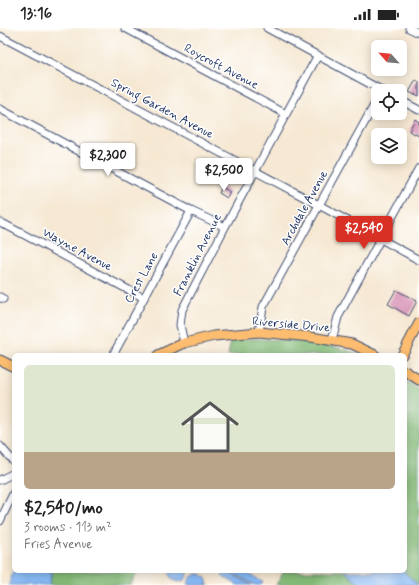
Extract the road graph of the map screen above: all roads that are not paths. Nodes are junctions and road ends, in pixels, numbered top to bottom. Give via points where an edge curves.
1 (125, 28) edge
2 (267, 28) edge
3 (409, 28) edge
4 (419, 33) edge
5 (0, 36) edge
6 (318, 55) junction
7 (371, 85) edge
8 (407, 104) edge
9 (0, 109) edge
10 (419, 110) edge
11 (371, 111) edge
12 (286, 114) junction
13 (419, 168) edge
14 (255, 171) junction
15 (319, 205) junction
16 (191, 211) junction
17 (0, 222) edge
18 (225, 227) junction
19 (381, 239) junction
20 (419, 260) edge
21 (144, 298) junction
22 (419, 323) edge
23 (259, 332) junction
24 (332, 340) junction
25 (184, 343) junction
26 (114, 353) edge
27 (162, 353) edge
28 (371, 353) edge
29 (403, 353) edge
30 (0, 360) edge
31 (12, 366) edge
32 (407, 372) edge
33 (419, 380) edge
34 (0, 446) edge
35 (12, 460) edge
36 (12, 476) edge
37 (0, 480) edge
38 (12, 496) edge
39 (0, 521) edge

1 - 12 street, Roycroft Avenue
2 - 6 street
3 - 4 street
5 - 14 street, Spring Garden Avenue
6 - 7 street
6 - 12 street, Franklin Avenue
8 - 10 street
9 - 16 street
11 - 15 street, Archdale Avenue
12 - 14 street, Franklin Avenue
13 - 19 street
14 - 15 street, Spring Garden Avenue
14 - 18 street, Franklin Avenue
15 - 19 street, Spring Garden Avenue
15 - 23 street, Archdale Avenue via 263,307
16 - 18 street
16 - 21 street, Crest Lane
17 - 21 street, Wayne Avenue
18 - 25 street, Franklin Avenue via 182,310 180,325
19 - 20 street, Spring Garden Avenue
19 - 24 street via 338,317
21 - 26 street, Crest Lane
22 - 29 main road
23 - 24 main road, Riverside Drive
23 - 25 main road, Riverside Drive via 214,336
24 - 28 main road, Riverside Drive via 352,344
25 - 27 main road, Riverside Drive
30 - 31 main road
32 - 33 main road
34 - 35 street
36 - 37 street
38 - 39 street

